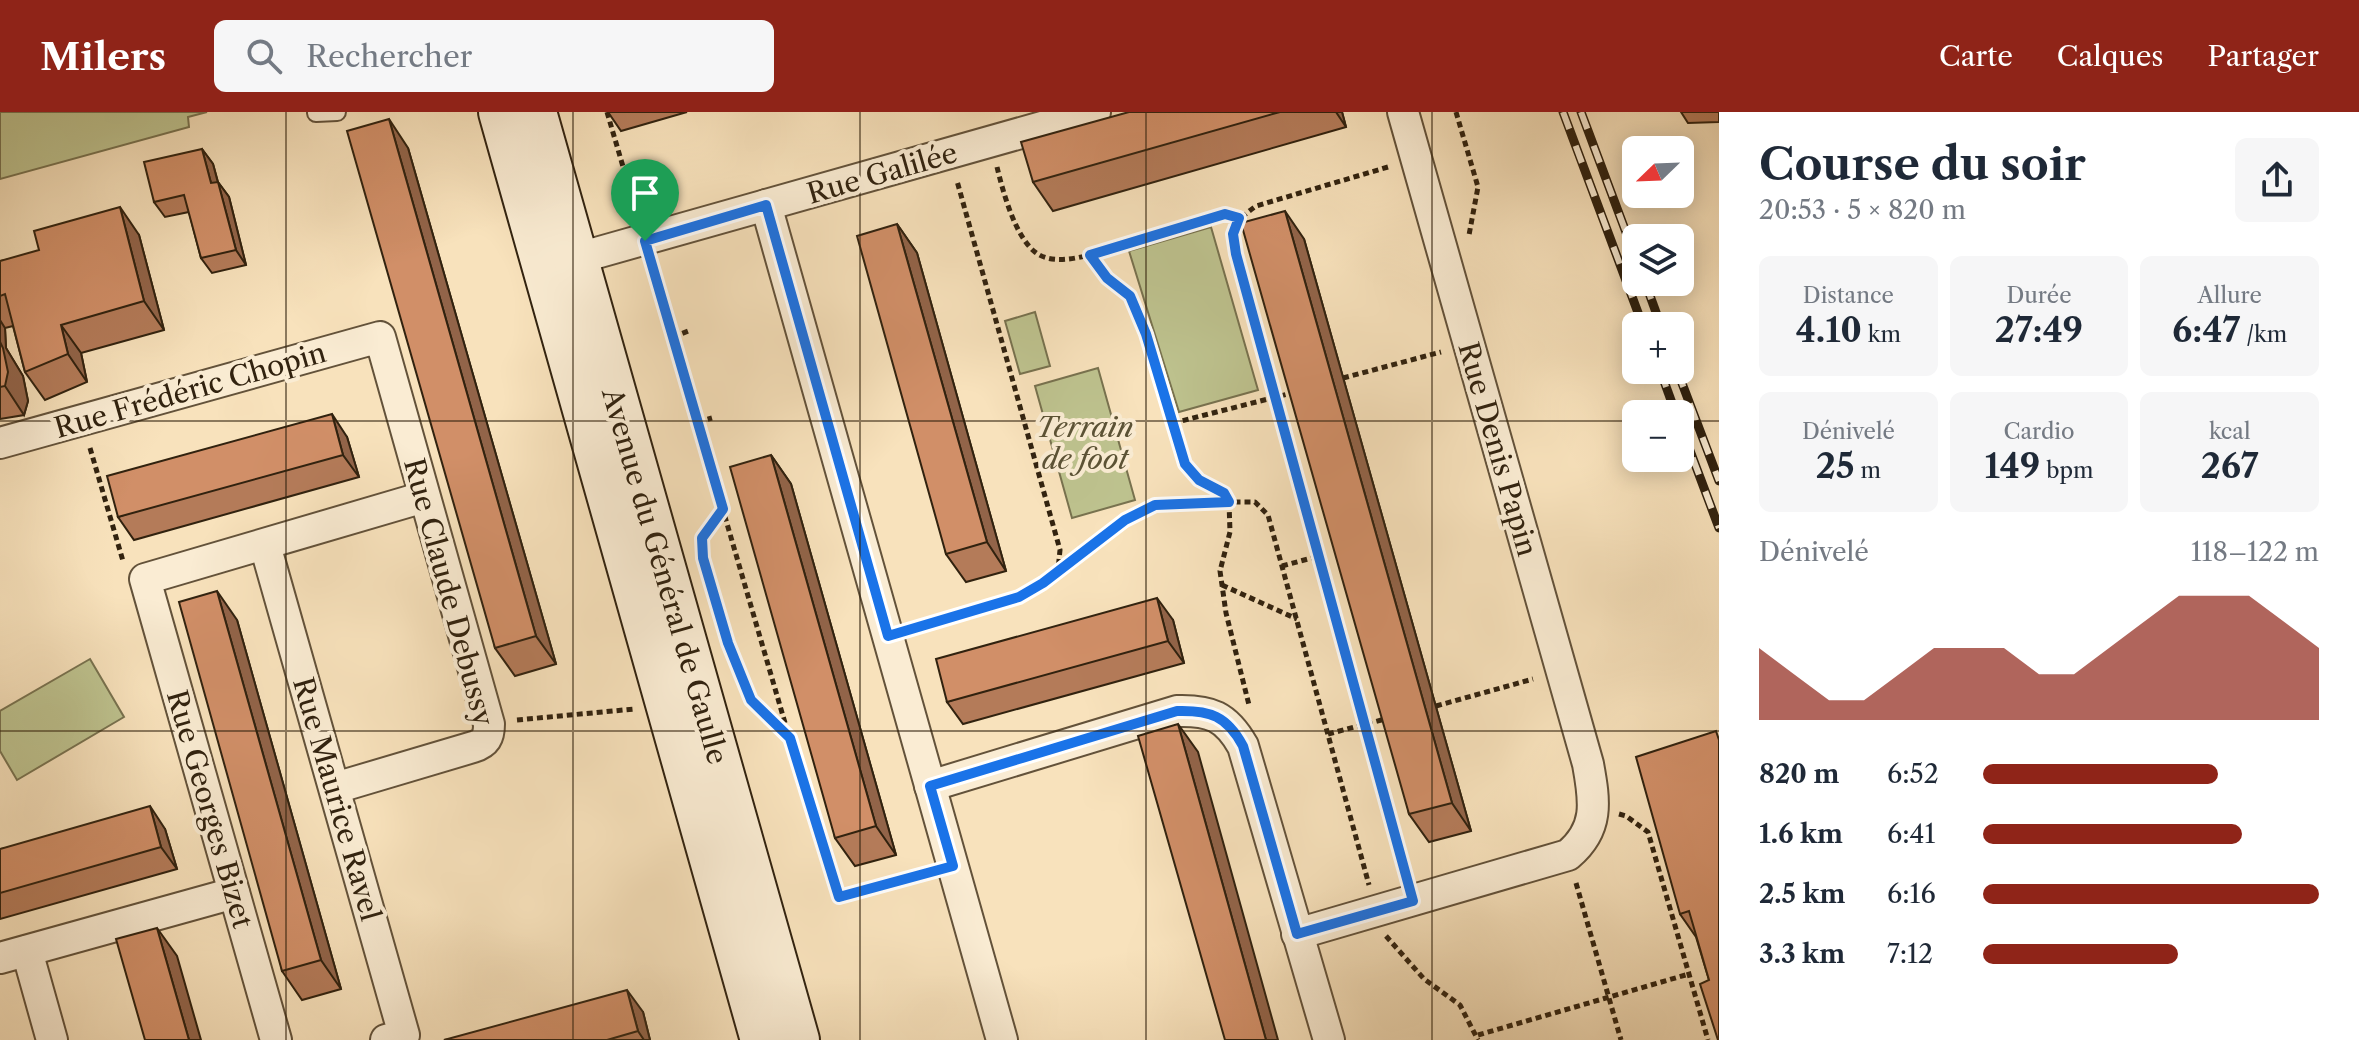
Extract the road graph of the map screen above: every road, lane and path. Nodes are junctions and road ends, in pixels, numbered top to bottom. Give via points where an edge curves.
1 (337, 112) edge
2 (501, 112) edge
3 (534, 112) edge
4 (607, 112) edge
5 (1095, 112) edge
6 (1403, 112) edge
7 (316, 113) edge
8 (990, 142) junction
9 (949, 154) junction
10 (1417, 158) junction
11 (766, 205) junction
12 (1239, 218) junction
13 (645, 241) junction
14 (1090, 255) junction
15 (575, 259) junction
16 (691, 330) dead end
17 (380, 337) joint
18 (673, 337) junction
19 (1469, 345) junction
20 (1343, 378) dead end
21 (1301, 390) edge
22 (1276, 398) junction
23 (712, 418) dead end
24 (82, 420) junction
25 (698, 422) junction
26 (1173, 423) junction
27 (0, 443) edge
28 (424, 497) junction
29 (1229, 502) junction
30 (723, 509) junction
31 (265, 545) junction
32 (1319, 556) junction
33 (1282, 566) junction
34 (1058, 570) junction
35 (145, 579) junction
36 (1221, 584) junction
37 (1297, 619) junction
38 (888, 636) junction
39 (1562, 672) junction
40 (666, 703) junction
41 (1436, 706) dead end
42 (1394, 717) edge
43 (489, 724) junction
44 (1365, 725) junction
45 (1235, 731) junction
46 (1328, 734) junction
47 (790, 738) junction
48 (930, 786) junction
49 (335, 788) junction
50 (1593, 796) junction
51 (1568, 855) junction
52 (953, 866) junction
53 (234, 893) junction
54 (1413, 901) junction
55 (1376, 911) junction
56 (1297, 934) junction
57 (14, 955) edge
58 (1689, 974) junction
59 (1608, 997) junction
60 (1478, 1038) edge
61 (52, 1040) edge
62 (276, 1040) edge
63 (386, 1040) edge
64 (763, 1040) edge
65 (797, 1040) edge
66 (1002, 1040) edge
67 (1329, 1040) edge
68 (1621, 1040) edge
69 (1708, 1040) edge

1 - 7 lane
2 - 40 main road, Avenue du Général de Gaulle
3 - 15 main road, Avenue du Général de Gaulle
4 - 13 path
5 - 8 street, Rue Galilée
6 - 10 street, Rue Denis Papin
8 - 9 street, Rue Galilée
8 - 14 path via 1014,222 1036,253 1067,260
9 - 11 street, Rue Galilée
9 - 34 path via 1052,516 1060,550
10 - 12 path via 1256,206
10 - 19 street, Rue Denis Papin
11 - 13 street, Rue Galilée
11 - 38 street
12 - 14 path via 1225,214
12 - 22 path via 1233,234 1236,254
13 - 15 street, Rue Galilée
13 - 18 path
14 - 26 path via 1130,296
15 - 65 main road, Avenue du Général de Gaulle
16 - 18 path
17 - 24 street, Rue Frédéric Chopin
17 - 28 street, Rue Claude Debussy
18 - 25 path
19 - 20 path
19 - 39 street, Rue Denis Papin
21 - 22 path
22 - 26 path
22 - 32 path
23 - 25 path
24 - 27 street, Rue Frédéric Chopin
24 - 35 path via 124,564
25 - 30 path
26 - 29 path via 1185,464
28 - 31 street
28 - 43 street, Rue Claude Debussy
29 - 33 path via 1255,502 1268,515
29 - 34 path via 1155,505 1125,520
29 - 36 path
30 - 47 path
30 - 47 path via 702,538 711,586 751,700
31 - 35 street
31 - 49 street, Rue Maurice Ravel
32 - 33 path
32 - 44 path
33 - 37 path
34 - 38 path via 1019,597
35 - 53 street, Rue Georges Bizet
36 - 37 path
36 - 45 path via 1251,715
37 - 46 path
38 - 48 street
39 - 41 path
39 - 50 street, Rue Denis Papin
40 - 43 path
40 - 64 main road, Avenue du Général de Gaulle
42 - 44 path
43 - 49 street, Rue Claude Debussy via 483,744
44 - 46 path
44 - 54 path
45 - 48 street via 1209,714 1177,711
45 - 56 street
46 - 55 path
47 - 52 path via 839,897
48 - 52 street
49 - 63 street, Rue Maurice Ravel via 404,1035
50 - 51 street via 1588,834
50 - 58 path via 1648,832
51 - 54 street
51 - 59 path
52 - 66 street
53 - 57 street
53 - 62 street, Rue Georges Bizet
54 - 55 street
55 - 56 street
55 - 60 path via 1382,932 1397,951 1460,1005
56 - 67 street
57 - 61 street
58 - 59 path
58 - 69 path
59 - 60 path
59 - 68 path

